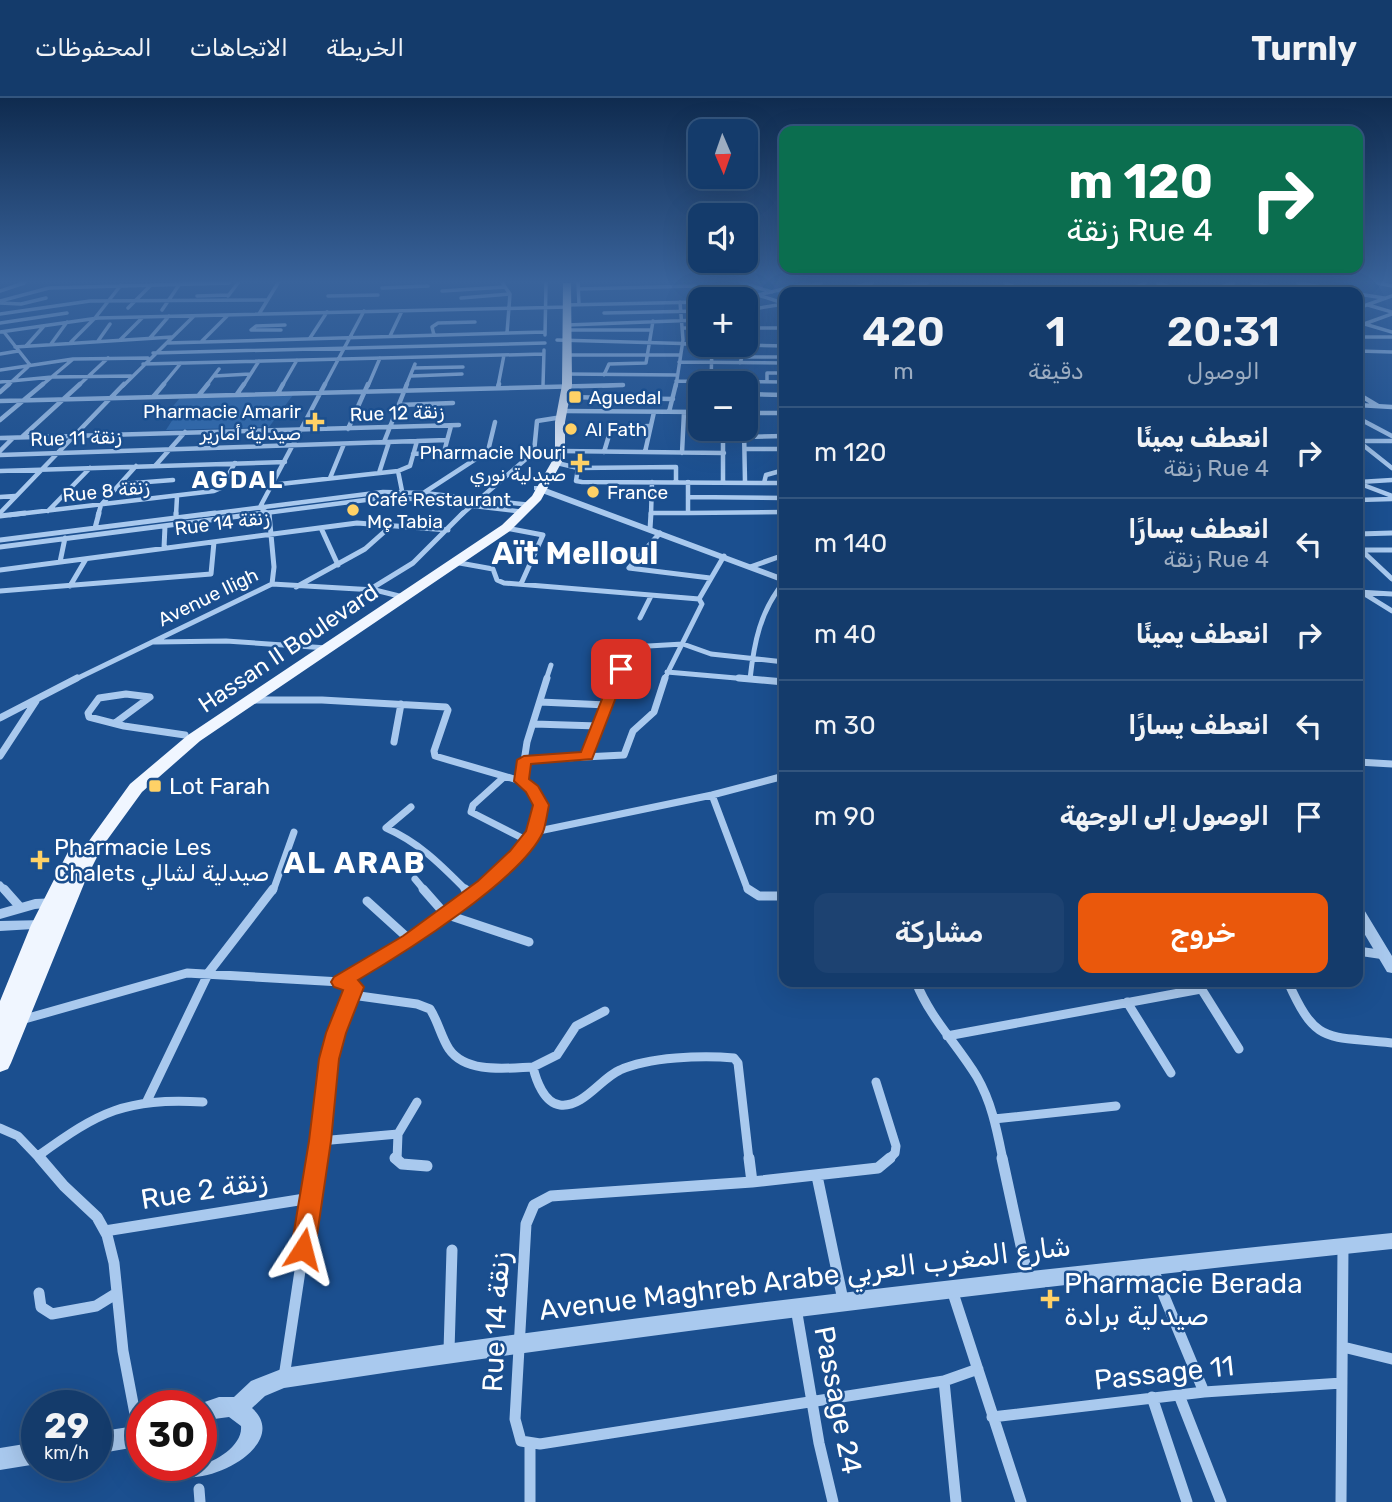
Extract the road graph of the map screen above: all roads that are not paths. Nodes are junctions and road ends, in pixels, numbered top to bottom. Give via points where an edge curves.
1 (345, 348) edge
2 (17, 349) edge
3 (159, 349) edge
4 (321, 349) edge
5 (439, 349) edge
6 (544, 349) edge
7 (559, 349) edge
8 (565, 349) edge
9 (649, 349) edge
10 (680, 349) edge
11 (251, 350) junction
12 (19, 351) junction
13 (1363, 351) edge
14 (1381, 351) junction
15 (1392, 352) edge
16 (153, 353) junction
17 (0, 354) edge
18 (544, 354) junction
19 (504, 355) junction
20 (556, 355) dead end
21 (566, 355) junction
22 (648, 355) junction
23 (679, 355) junction
24 (465, 356) junction
25 (437, 357) junction
26 (712, 357) edge
27 (779, 357) edge
28 (149, 358) junction
29 (380, 358) junction
30 (73, 359) junction
31 (108, 359) junction
32 (340, 359) junction
33 (1392, 359) edge
34 (297, 360) junction
35 (242, 361) junction
36 (259, 361) junction
37 (679, 362) junction
38 (712, 362) junction
39 (181, 363) junction
40 (740, 363) junction
41 (766, 363) junction
42 (779, 363) edge
43 (143, 364) junction
44 (30, 365) junction
45 (463, 367) junction
46 (219, 369) dead end
47 (0, 370) edge
48 (712, 371) edge
49 (767, 373) junction
50 (779, 373) edge
51 (250, 374) junction
52 (567, 374) junction
53 (604, 375) junction
54 (677, 375) junction
55 (89, 376) junction
56 (131, 376) junction
57 (214, 376) junction
58 (411, 376) junction
59 (52, 377) junction
60 (16, 379) junction
61 (677, 381) junction
62 (688, 381) edge
63 (0, 382) edge
64 (559, 382) junction
65 (758, 382) edge
66 (767, 382) junction
67 (779, 382) edge
68 (543, 386) junction
69 (623, 386) dead end
70 (498, 387) junction
71 (406, 390) junction
72 (367, 391) junction
73 (0, 392) edge
74 (323, 392) junction
75 (278, 393) junction
76 (237, 394) junction
77 (758, 394) edge
78 (199, 395) junction
79 (779, 395) edge
80 (1363, 396) edge
81 (153, 397) junction
82 (565, 397) junction
83 (109, 398) junction
84 (66, 399) junction
85 (673, 399) junction
86 (26, 400) junction
87 (0, 401) edge
88 (453, 403) dead end
89 (399, 405) junction
90 (1363, 405) edge
91 (1378, 406) junction
92 (1392, 407) edge
93 (669, 411) junction
94 (654, 412) junction
95 (684, 412) junction
96 (688, 412) edge
97 (758, 413) edge
98 (779, 413) edge
99 (560, 414) junction
100 (2, 418) edge
101 (1363, 421) edge
102 (495, 422) dead end
103 (459, 425) dead end
104 (451, 426) junction
105 (649, 426) junction
106 (391, 428) junction
107 (348, 429) junction
108 (301, 430) junction
109 (185, 432) junction
110 (73, 436) junction
111 (779, 436) edge
112 (758, 437) edge
113 (0, 438) edge
114 (14, 438) junction
115 (22, 438) junction
116 (1392, 438) edge
117 (447, 440) junction
118 (417, 441) junction
119 (723, 441) edge
120 (745, 441) edge
121 (1363, 441) edge
122 (387, 442) junction
123 (344, 444) junction
124 (294, 445) junction
125 (1363, 445) edge
126 (746, 449) junction
127 (779, 449) edge
128 (170, 450) junction
129 (488, 451) junction
130 (561, 451) junction
131 (58, 452) junction
132 (444, 452) junction
133 (604, 452) junction
134 (645, 452) junction
135 (0, 453) edge
136 (682, 453) junction
137 (724, 453) junction
138 (413, 454) junction
139 (285, 462) junction
140 (235, 463) junction
141 (557, 463) junction
142 (136, 466) junction
143 (155, 466) junction
144 (578, 467) junction
145 (90, 468) junction
146 (1392, 468) edge
147 (41, 469) junction
148 (0, 471) edge
149 (398, 471) junction
150 (779, 472) edge
151 (379, 473) junction
152 (330, 478) junction
153 (173, 480) dead end
154 (1392, 480) edge
155 (652, 482) junction
156 (676, 482) junction
157 (688, 482) junction
158 (723, 482) junction
159 (745, 482) junction
160 (764, 482) junction
161 (1363, 482) edge
162 (779, 483) edge
163 (121, 484) junction
164 (1363, 484) edge
165 (271, 485) junction
166 (540, 488) junction
167 (402, 491) junction
168 (424, 493) junction
169 (15, 496) junction
170 (0, 497) edge
171 (177, 497) junction
172 (688, 497) junction
173 (779, 498) edge
174 (1392, 498) edge
175 (479, 499) junction
176 (1363, 500) edge
177 (101, 505) junction
178 (471, 505) junction
179 (260, 507) junction
180 (524, 508) junction
181 (47, 511) junction
182 (779, 512) edge
183 (269, 513) junction
184 (650, 513) junction
185 (688, 513) junction
186 (0, 515) edge
187 (176, 518) junction
188 (392, 525) junction
189 (165, 526) junction
190 (95, 528) junction
191 (321, 528) junction
192 (506, 528) junction
193 (650, 529) junction
194 (448, 530) junction
195 (660, 533) junction
196 (1392, 533) edge
197 (270, 534) junction
198 (1363, 534) edge
199 (65, 538) junction
200 (0, 540) edge
201 (214, 542) junction
202 (0, 547) edge
203 (164, 548) junction
204 (1363, 549) edge
205 (1392, 550) edge
206 (1363, 553) edge
207 (724, 556) junction
208 (779, 557) edge
209 (86, 559) junction
210 (60, 562) junction
211 (454, 562) junction
212 (338, 565) junction
213 (750, 567) junction
214 (1380, 568) junction
215 (1392, 568) edge
216 (0, 570) edge
217 (710, 578) junction
218 (779, 579) edge
219 (1392, 579) edge
220 (272, 584) junction
221 (521, 584) junction
222 (70, 586) junction
223 (295, 587) junction
224 (779, 587) edge
225 (369, 590) junction
226 (0, 591) edge
227 (1363, 592) edge
228 (1363, 593) edge
229 (1392, 594) edge
230 (399, 596) junction
231 (651, 596) junction
232 (699, 599) junction
233 (1392, 611) edge
234 (640, 618) dead end
235 (151, 642) junction
236 (683, 643) junction
237 (322, 647) junction
238 (753, 658) junction
239 (779, 661) edge
240 (551, 665) dead end
241 (667, 672) junction
242 (750, 679) junction
243 (779, 682) edge
244 (37, 699) junction
245 (249, 700) junction
246 (540, 702) junction
247 (401, 704) junction
248 (607, 705) junction
249 (0, 718) edge
250 (116, 723) junction
251 (534, 724) junction
252 (598, 726) junction
253 (185, 735) junction
254 (394, 742) dead end
255 (0, 756) edge
256 (587, 756) junction
257 (524, 760) junction
258 (1363, 762) edge
259 (1392, 764) edge
260 (504, 777) junction
261 (779, 778) edge
262 (521, 781) junction
263 (712, 795) junction
264 (411, 807) dead end
265 (294, 832) dead end
266 (534, 832) junction
267 (528, 841) junction
268 (415, 879) dead end
269 (0, 885) edge
270 (471, 895) junction
271 (779, 896) edge
272 (367, 901) dead end
273 (58, 903) junction
274 (20, 907) junction
275 (0, 914) edge
276 (445, 914) junction
277 (1363, 919) edge
278 (49, 924) junction
279 (0, 926) edge
280 (410, 940) junction
281 (529, 942) dead end
282 (1363, 952) edge
283 (1389, 961) edge
284 (209, 972) junction
285 (341, 982) junction
286 (918, 987) edge
287 (1194, 987) edge
288 (1200, 987) edge
289 (1290, 987) edge
290 (352, 995) junction
291 (1127, 1002) junction
292 (605, 1012) dead end
293 (6, 1025) edge
294 (947, 1036) junction
295 (1392, 1043) edge
296 (1239, 1049) dead end
297 (0, 1063) edge
298 (533, 1067) junction
299 (1171, 1073) dead end
300 (876, 1082) dead end
301 (147, 1101) junction
302 (203, 1102) dead end
303 (417, 1102) dead end
304 (1116, 1106) dead end
305 (994, 1119) junction
306 (0, 1128) edge
307 (398, 1135) junction
308 (320, 1141) junction
309 (38, 1156) junction
310 (427, 1166) dead end
311 (817, 1176) junction
312 (752, 1182) junction
313 (311, 1198) junction
314 (105, 1231) junction
315 (1392, 1241) edge
316 (1343, 1246) junction
317 (452, 1250) dead end
318 (1151, 1265) junction
319 (1028, 1278) junction
320 (951, 1287) junction
321 (38, 1293) dead end
322 (117, 1293) junction
323 (844, 1301) junction
324 (796, 1307) junction
325 (520, 1341) junction
326 (1343, 1347) junction
327 (449, 1352) junction
328 (1392, 1359) edge
329 (978, 1369) junction
330 (284, 1378) junction
331 (944, 1381) junction
332 (1342, 1383) junction
333 (131, 1390) edge
334 (1204, 1392) junction
335 (1179, 1395) junction
336 (1152, 1398) junction
337 (813, 1400) junction
338 (217, 1408) edge
339 (237, 1409) junction
340 (992, 1417) junction
341 (535, 1444) junction
342 (21, 1457) edge
343 (1, 1463) edge
344 (179, 1481) edge
345 (200, 1495) edge
346 (530, 1502) edge
347 (833, 1502) edge
348 (956, 1502) edge
349 (1021, 1502) edge
350 (1188, 1502) edge
351 (1221, 1502) edge
352 (1341, 1502) edge

1 - 32 street
2 - 12 street
3 - 16 street
4 - 11 street
5 - 25 street
6 - 18 street
7 - 20 main road, Hassan II Boulevard
8 - 21 main road, Hassan II Boulevard
9 - 22 street
10 - 23 street
11 - 16 street
11 - 35 street
12 - 17 street
12 - 44 street
13 - 14 street
14 - 15 street
14 - 33 street
16 - 28 street
18 - 19 street
18 - 68 street
19 - 24 street
19 - 70 street
21 - 22 street
21 - 52 main road, Hassan II Boulevard
22 - 23 street
22 - 53 street via 645,364 607,365
23 - 37 street
24 - 25 street
24 - 45 street
25 - 29 street
26 - 38 street
27 - 40 street via 743,357
28 - 31 street
28 - 43 street
29 - 32 street
29 - 72 street
30 - 31 street
30 - 44 street
30 - 59 street
31 - 55 street
32 - 34 street
32 - 74 street
34 - 36 street
34 - 75 street
35 - 36 street
35 - 39 street
36 - 51 street
37 - 38 street
37 - 54 street
38 - 40 street
38 - 48 street
39 - 43 street
39 - 81 street
40 - 41 street
41 - 42 street
41 - 49 street
43 - 56 street
44 - 47 street
44 - 60 street
45 - 58 street via 462,374
45 - 58 street via 415,366
46 - 57 street
49 - 50 street
49 - 66 street
51 - 57 street
51 - 76 street
52 - 53 street
52 - 64 main road, Hassan II Boulevard
53 - 54 street
54 - 61 street
55 - 56 street
55 - 59 street
55 - 84 street
56 - 83 street
57 - 78 street
58 - 71 street
59 - 60 street
59 - 86 street
60 - 63 street
60 - 73 street
61 - 62 street
61 - 85 street
64 - 68 street
64 - 69 street
64 - 82 main road, Hassan II Boulevard
64 - 99 main road, Hassan II Boulevard
65 - 66 street
66 - 67 street
68 - 70 street
70 - 71 street
71 - 72 street
71 - 89 street
72 - 74 street
72 - 107 street
74 - 75 street
74 - 108 street
75 - 76 street
76 - 78 street
77 - 79 street
78 - 81 street
80 - 91 street
81 - 83 street
82 - 85 street
82 - 99 main road, Hassan II Boulevard
83 - 84 street
83 - 110 street
84 - 86 street
84 - 115 street
85 - 93 street
86 - 87 street
86 - 100 street
88 - 89 street
89 - 106 street
90 - 91 street
91 - 92 street
93 - 94 street
93 - 95 street
94 - 99 street
94 - 105 street
95 - 96 street
95 - 136 street
97 - 98 street
99 - 130 main road, Hassan II Boulevard
99 - 166 main road, Hassan II Boulevard via 555,451
99 - 175 street via 537,421 534,452
101 - 116 street
102 - 129 street
103 - 104 street, Rue 12 زنقة
104 - 106 street, Rue 12 زنقة
104 - 117 street
105 - 133 street via 614,428
105 - 134 street
106 - 107 street, Rue 12 زنقة
106 - 122 street
107 - 108 street, Rue 12 زنقة
108 - 109 street, Rue 12 زنقة
108 - 124 street
109 - 110 street, Rue 12 زنقة
109 - 128 street
110 - 115 street, Rue 12 زنقة
110 - 131 street
111 - 112 street
113 - 114 street, Rue 12 زنقة
114 - 115 street, Rue 12 زنقة
114 - 135 street
116 - 121 street
117 - 118 street, Rue 11 زنقة
117 - 132 street
118 - 122 street, Rue 11 زنقة
118 - 138 street
119 - 137 street
120 - 126 street
122 - 123 street, Rue 11 زنقة
122 - 151 street
123 - 124 street, Rue 11 زنقة
123 - 152 street
124 - 128 street, Rue 11 زنقة
124 - 139 street
125 - 146 street
126 - 127 street
126 - 159 street
128 - 131 street, Rue 11 زنقة
128 - 143 street
129 - 132 street
129 - 168 street
130 - 133 street
130 - 141 main road, Hassan II Boulevard
131 - 135 street, Rue 11 زنقة
131 - 147 street
132 - 138 street
133 - 134 street
134 - 136 street
136 - 137 street
137 - 158 street
138 - 149 street via 410,466
139 - 140 street
139 - 165 street
140 - 143 street
140 - 171 street, Rue 8 زنقة via 221,488
141 - 144 street
141 - 166 main road, Hassan II Boulevard
142 - 143 street
142 - 145 street
142 - 163 street
144 - 155 street via 579,482
144 - 156 street via 677,467
145 - 147 street
145 - 181 street
147 - 148 street
147 - 169 street
149 - 151 street
149 - 167 street
150 - 160 street via 764,477
151 - 152 street
152 - 165 street
153 - 163 street
154 - 161 street
155 - 156 street
155 - 184 street
156 - 157 street
157 - 158 street
157 - 172 street
158 - 159 street
159 - 160 street
160 - 162 street
163 - 177 street
164 - 174 street
165 - 179 street
166 - 180 main road, Hassan II Boulevard
166 - 193 street
167 - 168 street
167 - 179 street
168 - 175 street
169 - 170 street
169 - 186 street
171 - 177 street, Rue 8 زنقة
171 - 187 street
172 - 173 street
172 - 185 street
174 - 176 street
175 - 178 street
175 - 180 street
177 - 181 street, Rue 8 زنقة
177 - 190 street
178 - 180 street
178 - 183 street via 389,498
178 - 194 street
179 - 183 street
179 - 187 street
180 - 192 main road, Hassan II Boulevard
180 - 230 main road, Hassan II Boulevard
181 - 186 street, Rue 8 زنقة
182 - 185 street
183 - 189 street
183 - 197 street, Avenue Iligh
184 - 185 street
184 - 193 street
187 - 190 street
188 - 191 street, Rue 14 زنقة via 365,522
188 - 194 street, Rue 14 زنقة
188 - 212 street
189 - 199 street
189 - 203 street
190 - 200 street
191 - 197 street, Rue 14 زنقة
191 - 212 street
192 - 211 main road, Hassan II Boulevard
192 - 221 street via 543,535
193 - 195 street
194 - 225 street via 412,563
195 - 207 street
195 - 217 street via 629,568
196 - 198 street
197 - 201 street, Rue 14 زنقة
197 - 220 street, Avenue Iligh
199 - 202 street
199 - 210 street
201 - 203 street, Rue 14 زنقة
201 - 222 street via 211,574
203 - 209 street, Rue 14 زنقة
204 - 205 street
206 - 214 street
207 - 213 street
207 - 217 street
208 - 213 street
209 - 210 street, Rue 14 زنقة
209 - 222 street
210 - 216 street, Rue 14 زنقة
211 - 221 street via 488,567 499,582
211 - 230 main road, Hassan II Boulevard
212 - 223 street
213 - 218 street
214 - 215 street
214 - 219 street
217 - 232 street
220 - 223 street
220 - 235 street, Avenue Iligh
221 - 231 street
222 - 226 street
223 - 225 street
224 - 238 street via 766,604
225 - 230 street
227 - 229 street
228 - 233 street
230 - 237 main road, Hassan II Boulevard
231 - 232 street
231 - 234 street
232 - 236 street via 702,604
235 - 237 street
235 - 244 street, Avenue Iligh
236 - 238 street via 711,654
236 - 241 street
236 - 248 street via 630,648
237 - 245 main road, Hassan II Boulevard
237 - 253 main road, Hassan II Boulevard
238 - 239 street
238 - 242 street
240 - 246 street
241 - 242 street
241 - 256 street via 654,712 633,731 624,755
242 - 243 street
244 - 249 street, Avenue Iligh
244 - 255 street
245 - 247 street
245 - 273 main road, Hassan II Boulevard via 177,751 136,788
246 - 248 street
246 - 251 street
247 - 254 street
247 - 260 street via 447,708 435,756
248 - 252 street
250 - 250 street via 89,717 99,698 150,697
250 - 253 street
251 - 252 street
251 - 257 street
252 - 256 street
253 - 273 main road, Hassan II Boulevard via 151,762 87,834
256 - 257 street
257 - 262 street
258 - 259 street
260 - 262 street
260 - 267 street via 471,812
261 - 263 street
262 - 266 street via 533,789 541,805
263 - 266 street
263 - 271 street via 747,888 759,896
264 - 270 street via 386,828 411,839 434,857
265 - 284 street via 272,892
266 - 267 street
267 - 270 street
268 - 276 street
269 - 274 street
270 - 276 street
272 - 280 street
273 - 274 street
273 - 278 main road, Hassan II Boulevard
274 - 275 street
276 - 280 street
276 - 281 street
277 - 283 street
278 - 279 street
278 - 293 main road, Hassan II Boulevard
280 - 285 street
282 - 283 street
284 - 285 street
284 - 293 street via 187,973
284 - 301 street
285 - 290 street via 354,985
286 - 294 street via 926,1008
287 - 291 street
288 - 296 street
289 - 295 street via 1316,1031
290 - 298 street via 430,1009 449,1049 462,1061 503,1068
290 - 308 street via 329,1059
291 - 294 street
291 - 299 street
292 - 298 street via 576,1026 556,1055
293 - 297 main road, Hassan II Boulevard
294 - 305 street via 978,1079
298 - 312 street via 547,1099 566,1105 584,1098 629,1066 734,1058
300 - 311 street via 895,1136 895,1153 878,1168
301 - 302 street
301 - 309 street via 89,1123
303 - 307 street
304 - 305 street
305 - 319 street
306 - 309 street via 19,1137
307 - 308 street
307 - 310 street via 398,1163
308 - 313 street
309 - 314 street via 94,1213
311 - 312 street
311 - 323 street
312 - 325 street, Rue 14 زنقة via 551,1196 534,1205 526,1224
313 - 314 street, Rue 2 زنقة
313 - 330 street
314 - 322 street
315 - 316 street, Avenue Maghreb Arabe شارع المغرب العربي
316 - 318 street, Avenue Maghreb Arabe شارع المغرب العربي
316 - 326 street
317 - 327 street
318 - 319 street, Avenue Maghreb Arabe شارع المغرب العربي
318 - 334 street
319 - 320 street, Avenue Maghreb Arabe شارع المغرب العربي
320 - 323 street, Avenue Maghreb Arabe شارع المغرب العربي
320 - 329 street
321 - 322 street via 41,1307 52,1314 96,1306
322 - 333 street
323 - 324 street, Avenue Maghreb Arabe شارع المغرب العربي
324 - 325 street, Avenue Maghreb Arabe شارع المغرب العربي
324 - 337 street, Passage 24
325 - 327 street, Avenue Maghreb Arabe شارع المغرب العربي
325 - 341 street, Rue 14 زنقة via 517,1435 521,1441
326 - 328 street
326 - 332 street
327 - 330 street, Avenue Maghreb Arabe شارع المغرب العربي
329 - 331 street
329 - 340 street
330 - 339 street, Avenue Maghreb Arabe شارع المغرب العربي via 258,1388
331 - 337 street
331 - 348 street
332 - 334 street, Passage 11
332 - 352 street
334 - 335 street, Passage 11
335 - 336 street, Passage 11
335 - 351 street
336 - 340 street, Passage 11
336 - 350 street
337 - 341 street
337 - 347 street, Passage 24
338 - 339 street
339 - 345 street via 252,1430 251,1446 231,1475
340 - 349 street
341 - 346 street
342 - 343 street
344 - 345 street

